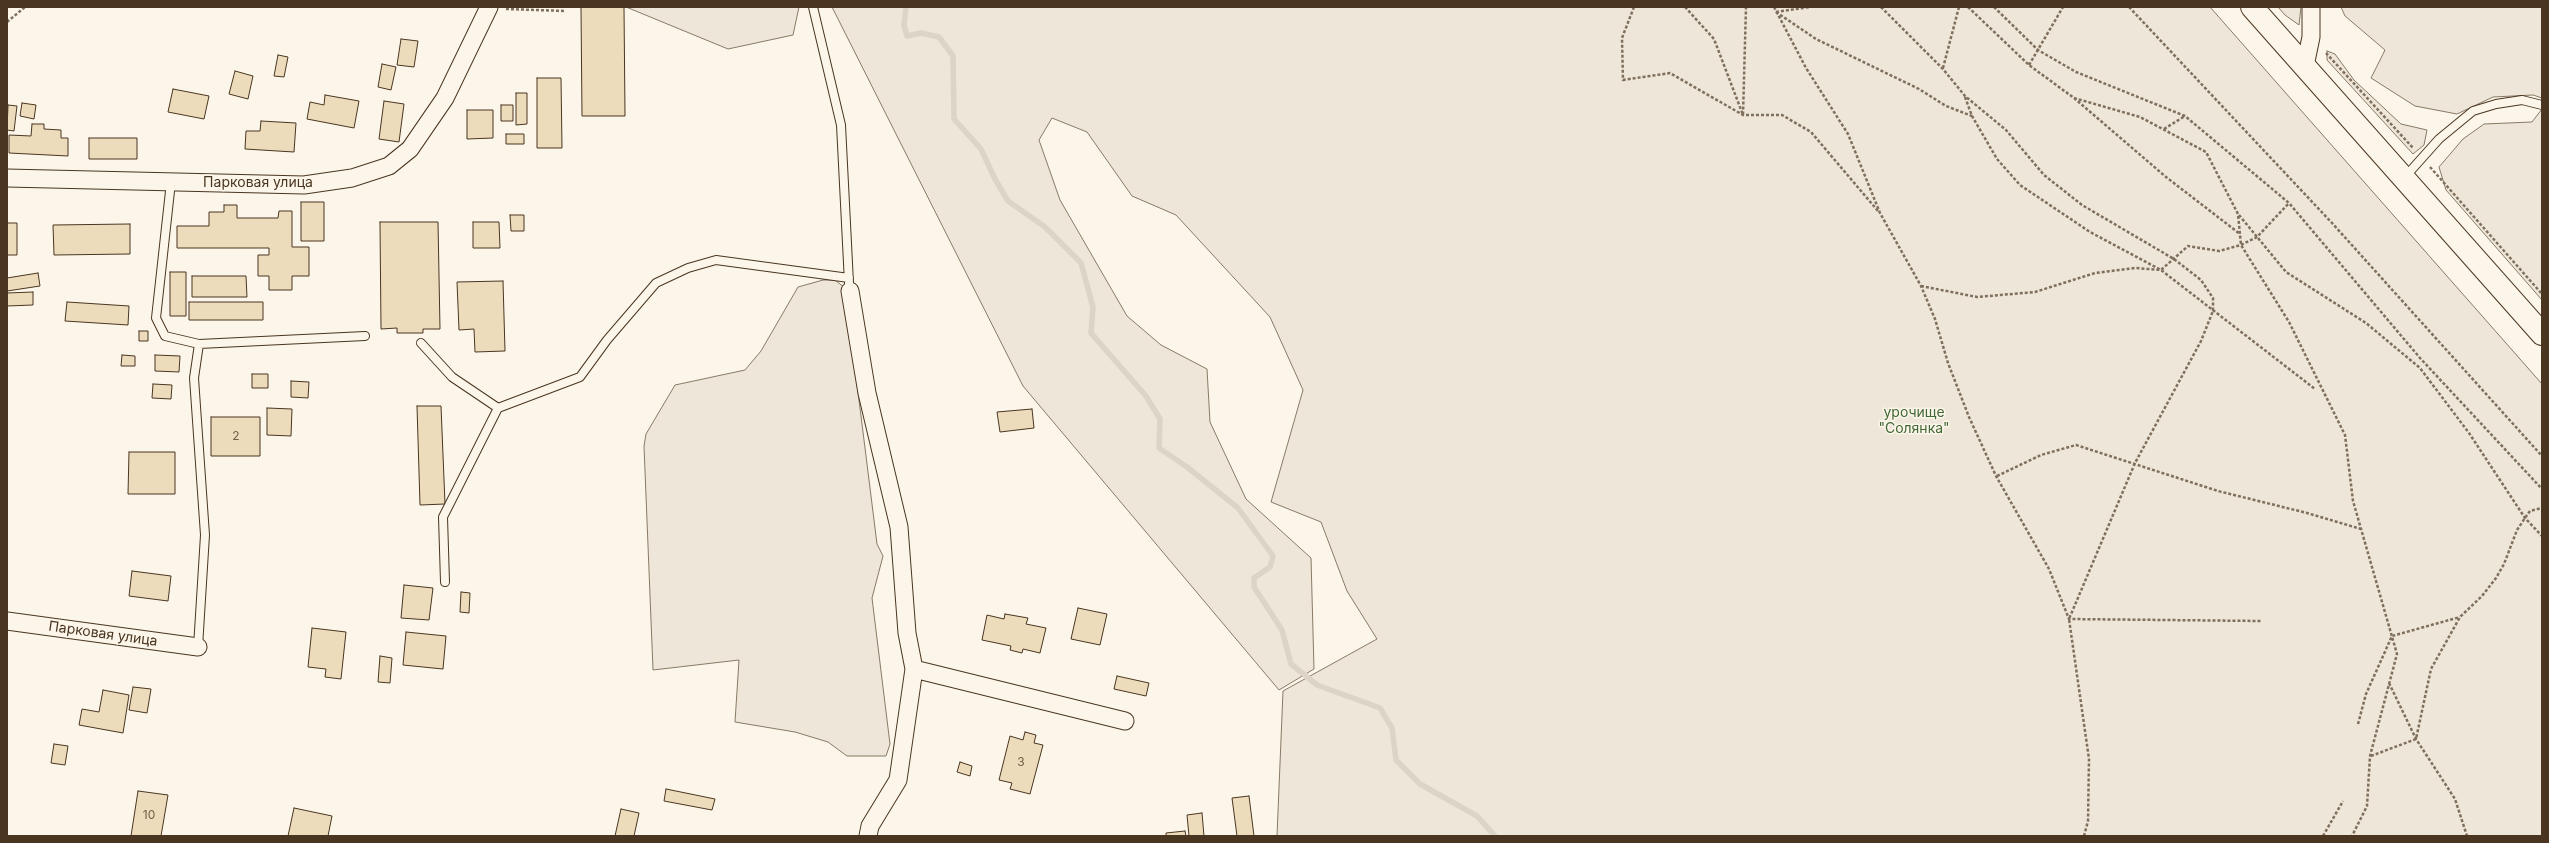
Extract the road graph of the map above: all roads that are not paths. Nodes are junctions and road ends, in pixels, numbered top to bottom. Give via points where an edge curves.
1 (813, 7) edge
2 (2252, 7) edge
3 (2311, 7) edge
4 (489, 8) edge
5 (2305, 66) junction
6 (2542, 105) edge
7 (7, 178) edge
8 (2404, 178) junction
9 (171, 182) junction
10 (849, 285) junction
11 (2542, 334) edge
12 (365, 336) dead end
13 (421, 343) dead end
14 (199, 344) junction
15 (498, 408) junction
16 (446, 582) dead end
17 (7, 621) edge
18 (198, 647) joint
19 (914, 669) junction
20 (1125, 721) dead end
21 (868, 836) edge

1 - 10 lane via 841,125
2 - 5 main road
3 - 5 street via 2311,37
4 - 9 street, Парковая улица via 445,98 410,150 389,166 352,178 304,186
5 - 8 main road
6 - 8 lane via 2522,100 2473,111 2439,139
7 - 9 street, Парковая улица
8 - 11 main road
9 - 14 lane via 156,318 165,336
10 - 15 lane via 716,260 688,268 656,283 607,340 580,378
10 - 19 street via 867,394 899,527 907,633
12 - 14 lane
13 - 15 lane via 452,377
14 - 18 lane via 194,378 205,535
15 - 16 lane via 444,517
17 - 18 street, Парковая улица
19 - 20 street
19 - 21 street via 898,780 870,826

